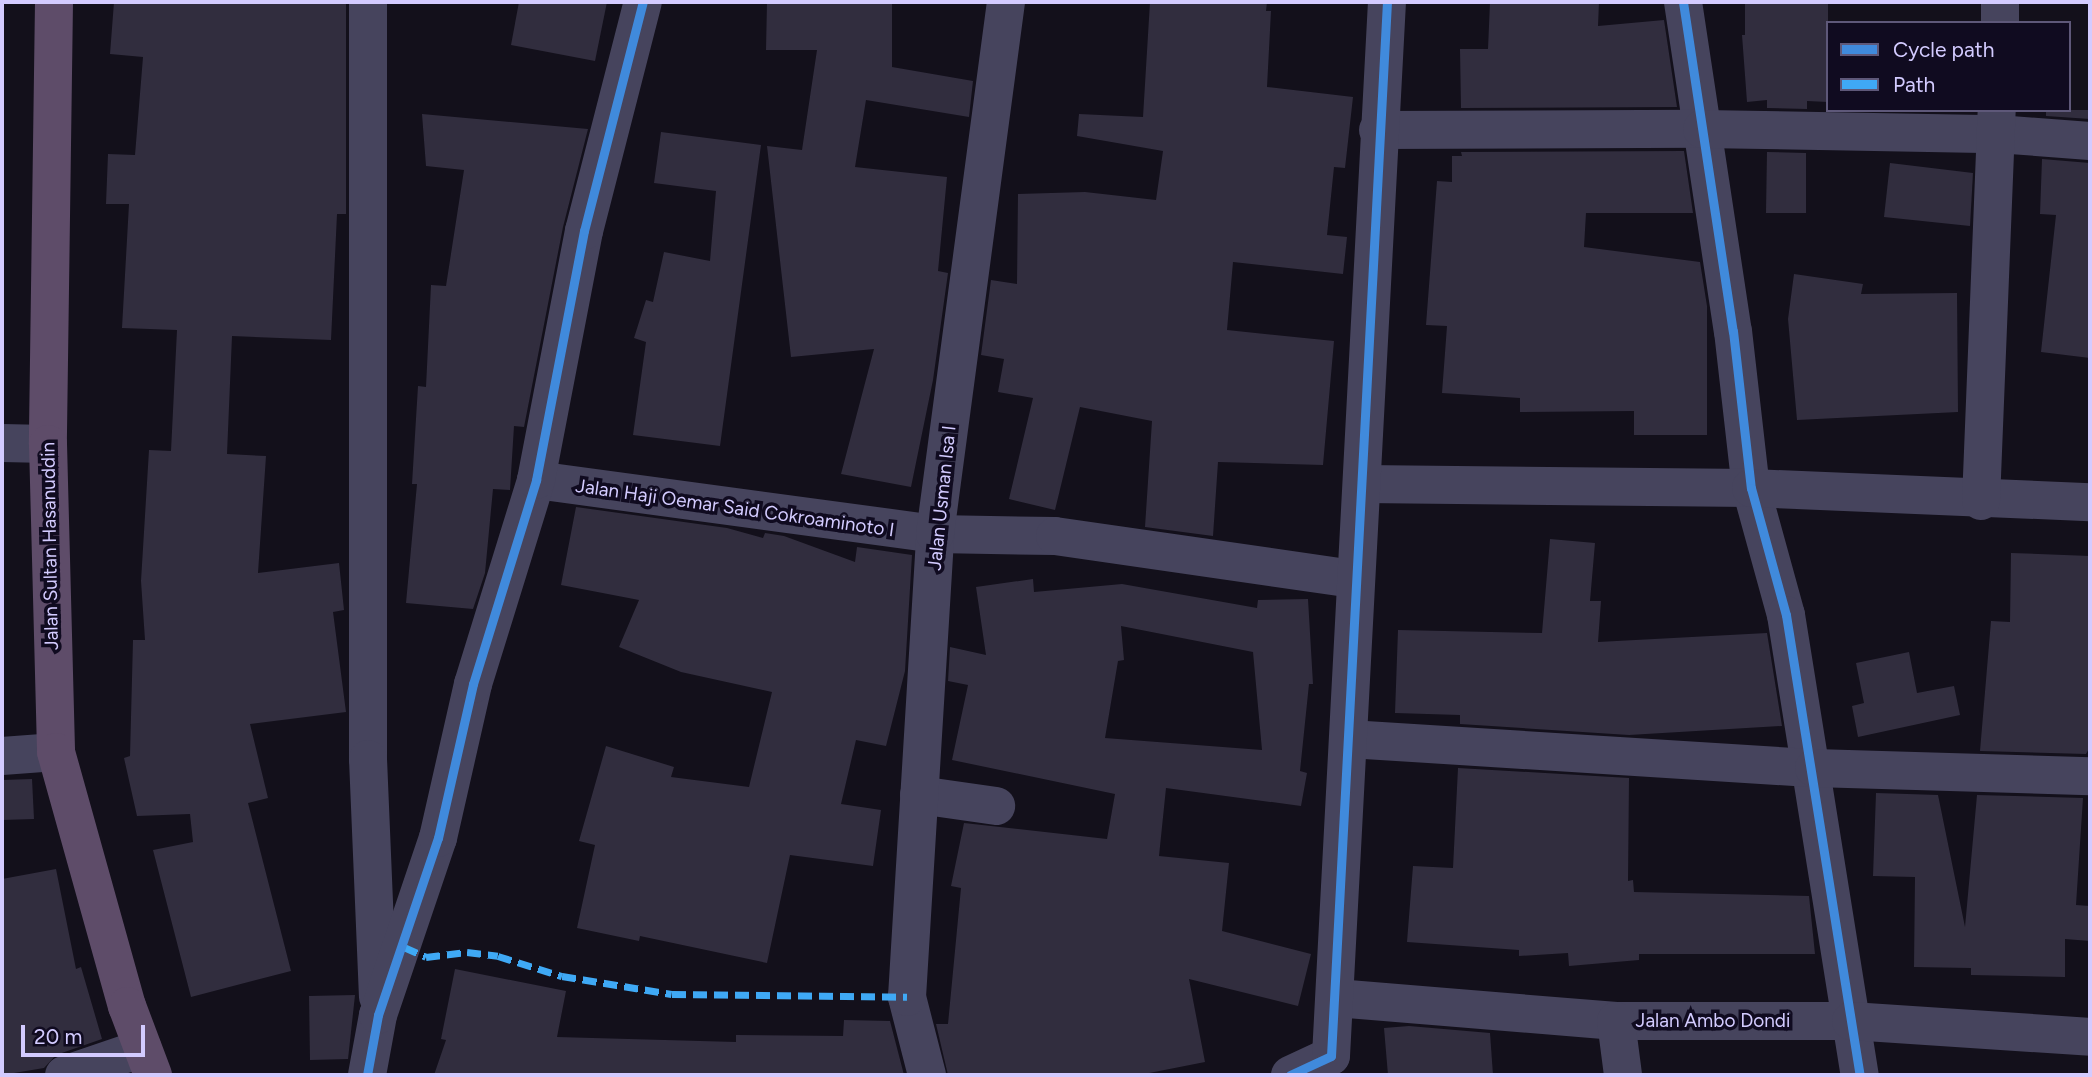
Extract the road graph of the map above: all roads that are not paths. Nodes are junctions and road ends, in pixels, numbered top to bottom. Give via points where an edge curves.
1 (54, 2) edge
2 (368, 2) edge
3 (643, 2) edge
4 (1006, 2) edge
5 (1387, 2) edge
6 (1683, 2) edge
7 (2000, 2) edge
8 (2000, 21) edge
9 (1997, 122) edge
10 (1702, 129) junction
11 (1378, 130) junction
12 (2090, 141) edge
13 (2, 443) edge
14 (48, 444) junction
15 (536, 480) junction
16 (1363, 484) junction
17 (1751, 488) junction
18 (1981, 501) junction
19 (2090, 502) edge
20 (935, 534) junction
21 (1355, 579) junction
22 (1349, 739) junction
23 (56, 752) junction
24 (2, 756) edge
25 (1814, 768) junction
26 (2090, 776) edge
27 (919, 795) junction
28 (996, 806) dead end
29 (1336, 998) junction
30 (379, 1015) junction
31 (1616, 1021) junction
32 (1851, 1021) junction
33 (2090, 1037) edge
34 (148, 1062) edge
35 (1331, 1066) edge
36 (64, 1075) edge
37 (368, 1075) edge
38 (926, 1075) edge
39 (1290, 1075) edge
40 (1623, 1075) edge
41 (1860, 1075) edge

1 - 14 highway, Jalan Sultan Hasanuddin
2 - 30 street via 368,759
3 - 15 street via 584,231
4 - 20 street, Jalan Usman Isa I
5 - 11 street
6 - 10 street
7 - 8 street
9 - 10 street
9 - 12 street
9 - 18 street
10 - 11 street
10 - 17 street
11 - 16 street
13 - 14 street
14 - 23 highway, Jalan Sultan Hasanuddin
15 - 20 street, Jalan Haji Oemar Said Cokroaminoto I
15 - 30 street via 473,684 438,838
16 - 17 street
16 - 21 street
17 - 18 street
17 - 25 street via 1786,615
18 - 19 street
20 - 21 street, Jalan Haji Oemar Said Cokroaminoto I via 1055,536
20 - 27 street, Jalan Usman Isa I
21 - 22 street
22 - 25 street
22 - 29 street
23 - 24 street
23 - 34 highway, Jalan Sultan Hasanuddin via 127,1006
25 - 26 street
25 - 32 street
27 - 28 street
27 - 38 street, Jalan Usman Isa I via 907,997
29 - 31 street, Jalan Ambo Dondi
29 - 35 street
30 - 37 street
31 - 32 street, Jalan Ambo Dondi
31 - 40 street
32 - 33 street, Jalan Ambo Dondi
32 - 41 street
34 - 36 street
35 - 39 street

